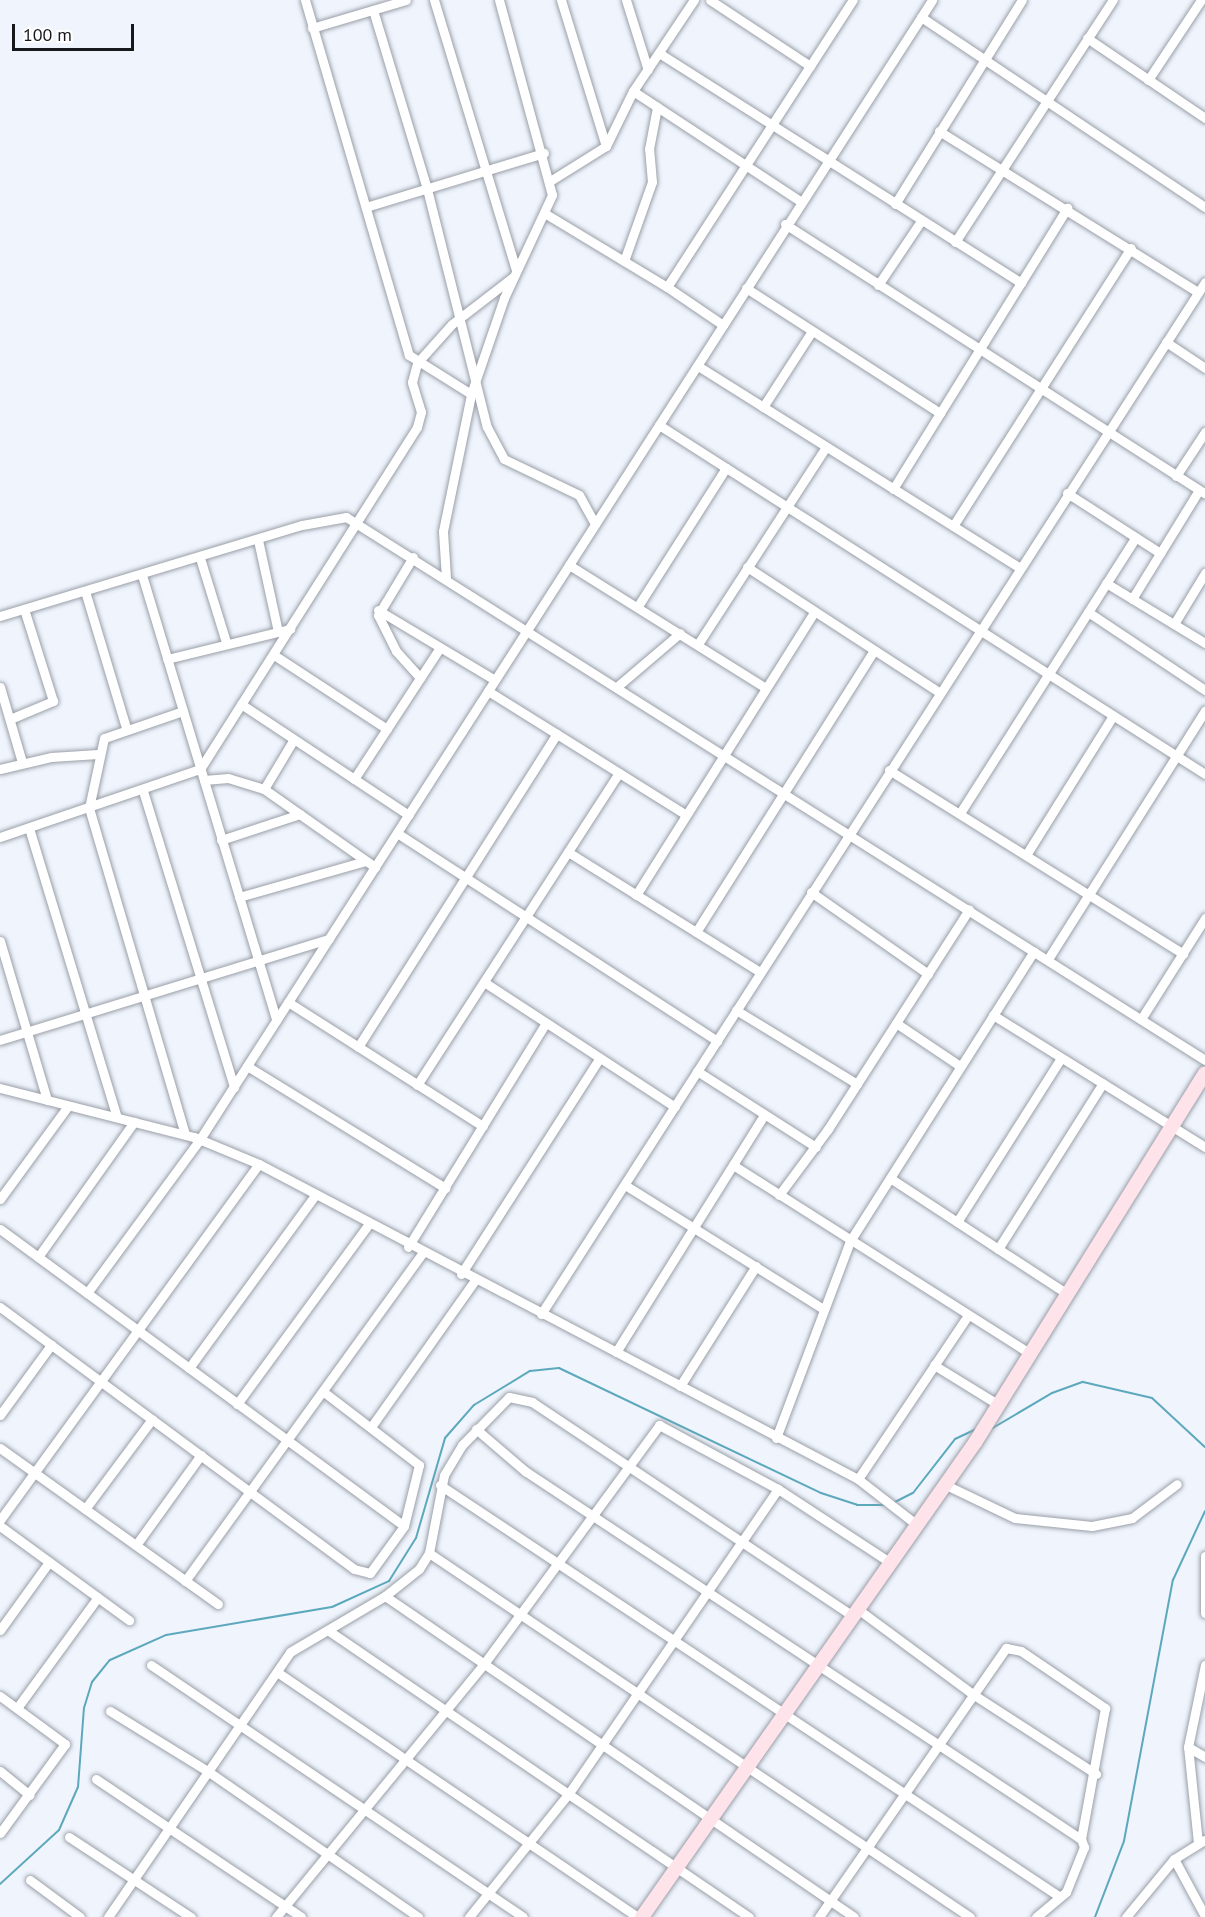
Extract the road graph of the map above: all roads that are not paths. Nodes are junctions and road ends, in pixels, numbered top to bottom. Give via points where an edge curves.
1 (304, 0) edge
2 (406, 0) edge
3 (434, 0) edge
4 (499, 0) edge
5 (561, 0) edge
6 (626, 0) edge
7 (694, 0) edge
8 (710, 0) edge
9 (840, 0) edge
10 (932, 0) edge
11 (1022, 0) edge
12 (1113, 0) edge
13 (1196, 2) edge
14 (851, 3) edge
15 (373, 10) junction
16 (921, 16) junction
17 (312, 28) junction
18 (1087, 38) junction
19 (659, 53) junction
20 (984, 58) junction
21 (810, 66) junction
22 (648, 70) junction
23 (1148, 80) junction
24 (633, 92) junction
25 (1046, 100) junction
26 (657, 107) junction
27 (1205, 118) edge
28 (771, 124) junction
29 (939, 131) junction
30 (606, 146) junction
31 (544, 153) junction
32 (828, 159) junction
33 (744, 165) junction
34 (1001, 168) junction
35 (485, 170) junction
36 (550, 181) junction
37 (427, 189) junction
38 (800, 201) junction
39 (895, 204) junction
40 (366, 207) junction
41 (1205, 207) edge
42 (1067, 208) junction
43 (546, 214) junction
44 (921, 221) junction
45 (785, 224) junction
46 (956, 242) junction
47 (1131, 248) junction
48 (624, 261) junction
49 (514, 274) junction
50 (1205, 282) edge
51 (1021, 283) junction
52 (879, 285) junction
53 (667, 286) junction
54 (746, 288) junction
55 (1198, 292) junction
56 (461, 317) junction
57 (723, 325) junction
58 (812, 331) junction
59 (1166, 342) junction
60 (980, 350) junction
61 (417, 363) junction
62 (698, 366) junction
63 (1205, 368) edge
64 (477, 374) junction
65 (1042, 387) junction
66 (471, 394) junction
67 (763, 407) junction
68 (940, 413) junction
69 (659, 425) junction
70 (1106, 430) junction
71 (1205, 432) edge
72 (826, 447) junction
73 (726, 468) junction
74 (1176, 476) junction
75 (893, 489) junction
76 (1067, 492) junction
77 (1202, 492) edge
78 (787, 506) junction
79 (357, 522) junction
80 (595, 524) junction
81 (953, 526) junction
82 (1136, 537) junction
83 (258, 540) junction
84 (1160, 553) junction
85 (413, 557) junction
86 (200, 558) junction
87 (569, 565) junction
88 (747, 567) junction
89 (1020, 568) junction
90 (1205, 573) edge
91 (142, 575) junction
92 (446, 578) junction
93 (1106, 583) junction
94 (85, 591) junction
95 (1132, 599) junction
96 (638, 606) junction
97 (24, 609) junction
98 (378, 610) junction
99 (814, 612) junction
100 (1088, 612) junction
101 (0, 616) edge
102 (1174, 624) junction
103 (528, 628) junction
104 (290, 629) junction
105 (979, 630) junction
106 (278, 632) junction
107 (680, 633) junction
108 (226, 642) junction
109 (698, 644) junction
110 (1205, 644) edge
111 (439, 649) junction
112 (874, 650) junction
113 (274, 655) junction
114 (167, 658) junction
115 (1049, 673) junction
116 (420, 678) junction
117 (495, 680) junction
118 (619, 685) junction
119 (0, 687) edge
120 (766, 688) junction
121 (1205, 690) edge
122 (488, 692) junction
123 (939, 692) junction
124 (2, 698) edge
125 (241, 704) junction
126 (183, 711) junction
127 (1205, 711) edge
128 (1113, 716) junction
129 (10, 719) junction
130 (126, 728) junction
131 (387, 729) junction
132 (557, 734) junction
133 (294, 739) junction
134 (98, 754) junction
135 (724, 754) junction
136 (1177, 757) junction
137 (22, 762) junction
138 (0, 769) edge
139 (200, 769) junction
140 (889, 770) junction
141 (619, 773) junction
142 (1205, 774) edge
143 (354, 779) junction
144 (204, 780) junction
145 (264, 789) junction
146 (143, 791) junction
147 (784, 791) junction
148 (89, 808) junction
149 (960, 813) junction
150 (300, 814) junction
151 (409, 814) junction
152 (685, 814) junction
153 (29, 828) junction
154 (397, 833) junction
155 (849, 833) junction
156 (0, 837) edge
157 (221, 840) junction
158 (568, 852) junction
159 (1026, 855) junction
160 (366, 861) junction
161 (375, 867) junction
162 (465, 877) junction
163 (812, 892) junction
164 (1089, 894) junction
165 (636, 895) junction
166 (239, 897) junction
167 (969, 909) junction
168 (526, 917) junction
169 (1205, 918) edge
170 (696, 932) junction
171 (329, 939) junction
172 (0, 941) edge
173 (1034, 951) junction
174 (1182, 954) junction
175 (1047, 959) junction
176 (258, 961) junction
177 (760, 972) junction
178 (928, 974) junction
179 (200, 979) junction
180 (483, 982) junction
181 (144, 996) junction
182 (288, 1002) junction
183 (736, 1010) junction
184 (86, 1014) junction
185 (993, 1015) junction
186 (1141, 1019) junction
187 (276, 1020) junction
188 (546, 1023) junction
189 (896, 1023) junction
190 (27, 1032) junction
191 (0, 1040) edge
192 (717, 1041) junction
193 (358, 1047) junction
194 (1061, 1058) junction
195 (599, 1059) junction
196 (1205, 1060) edge
197 (247, 1066) junction
198 (960, 1066) junction
199 (697, 1071) junction
200 (1205, 1073) edge
201 (1102, 1083) junction
202 (857, 1084) junction
203 (417, 1085) junction
204 (234, 1087) junction
205 (0, 1089) edge
206 (47, 1100) junction
207 (68, 1106) junction
208 (675, 1107) junction
209 (764, 1115) junction
210 (117, 1117) junction
211 (134, 1122) junction
212 (483, 1126) junction
213 (1172, 1126) junction
214 (186, 1134) junction
215 (200, 1139) junction
216 (816, 1147) junction
217 (1205, 1147) edge
218 (259, 1164) junction
219 (733, 1165) junction
220 (890, 1178) junction
221 (625, 1185) junction
222 (445, 1188) junction
223 (316, 1194) junction
224 (779, 1195) junction
225 (0, 1200) edge
226 (957, 1222) junction
227 (368, 1225) junction
228 (694, 1226) junction
229 (0, 1229) edge
230 (850, 1241) junction
231 (408, 1247) junction
232 (998, 1249) junction
233 (422, 1254) junction
234 (38, 1257) junction
235 (756, 1266) junction
236 (461, 1274) junction
237 (475, 1280) junction
238 (87, 1293) junction
239 (1067, 1294) junction
240 (0, 1308) edge
241 (822, 1308) junction
242 (541, 1314) junction
243 (968, 1315) junction
244 (138, 1331) junction
245 (51, 1345) junction
246 (616, 1352) junction
247 (1031, 1354) junction
248 (934, 1365) junction
249 (189, 1368) junction
250 (101, 1382) junction
251 (680, 1386) junction
252 (324, 1392) junction
253 (237, 1404) junction
254 (998, 1407) junction
255 (0, 1415) edge
256 (152, 1419) junction
257 (371, 1427) junction
258 (476, 1429) junction
259 (776, 1438) junction
260 (287, 1441) junction
261 (0, 1448) edge
262 (201, 1455) junction
263 (626, 1466) junction
264 (34, 1473) junction
265 (858, 1479) junction
266 (1178, 1484) dead end
267 (440, 1485) junction
268 (946, 1485) junction
269 (778, 1489) junction
270 (250, 1492) junction
271 (85, 1509) junction
272 (590, 1514) junction
273 (0, 1520) edge
274 (917, 1525) junction
275 (0, 1526) edge
276 (404, 1526) junction
277 (742, 1541) junction
278 (136, 1545) junction
279 (429, 1553) junction
280 (1205, 1556) edge
281 (50, 1562) junction
282 (557, 1562) junction
283 (891, 1563) junction
284 (185, 1581) junction
285 (708, 1592) junction
286 (385, 1596) junction
287 (98, 1598) junction
288 (218, 1604) dead end
289 (1205, 1613) edge
290 (857, 1614) junction
291 (518, 1617) junction
292 (129, 1620) dead end
293 (0, 1630) edge
294 (329, 1631) junction
295 (674, 1641) junction
296 (820, 1663) junction
297 (151, 1665) dead end
298 (483, 1665) junction
299 (1205, 1665) edge
300 (277, 1672) junction
301 (971, 1693) junction
302 (637, 1694) junction
303 (0, 1696) edge
304 (17, 1708) junction
305 (446, 1710) junction
306 (110, 1711) dead end
307 (784, 1714) junction
308 (238, 1720) junction
309 (937, 1742) junction
310 (603, 1746) junction
311 (1188, 1747) junction
312 (1205, 1757) edge
313 (408, 1759) junction
314 (748, 1764) junction
315 (0, 1770) edge
316 (206, 1770) junction
317 (1096, 1774) junction
318 (96, 1779) dead end
319 (569, 1793) junction
320 (901, 1794) junction
321 (30, 1795) junction
322 (366, 1809) junction
323 (709, 1821) junction
324 (169, 1824) junction
325 (0, 1833) edge
326 (69, 1837) dead end
327 (1081, 1839) junction
328 (1202, 1842) edge
329 (530, 1843) junction
330 (867, 1845) junction
331 (328, 1854) junction
332 (1174, 1859) junction
333 (677, 1868) junction
334 (30, 1880) dead end
335 (134, 1880) junction
336 (488, 1894) junction
337 (1060, 1897) junction
338 (831, 1900) junction
339 (285, 1906) junction
340 (1204, 1910) edge
341 (1129, 1915) edge
342 (81, 1917) edge
343 (108, 1917) edge
344 (191, 1917) edge
345 (276, 1917) edge
346 (301, 1917) edge
347 (418, 1917) edge
348 (469, 1917) edge
349 (523, 1917) edge
350 (640, 1917) edge
351 (749, 1917) edge
352 (819, 1917) edge
353 (855, 1917) edge
354 (970, 1917) edge
355 (1036, 1917) edge

1 - 17 street
2 - 15 street
3 - 35 street
4 - 31 street
5 - 30 street
6 - 22 street
7 - 19 street
8 - 21 street
9 - 14 street
10 - 16 street
11 - 20 street
12 - 18 street
13 - 23 street
14 - 21 street
15 - 17 street
15 - 37 street
16 - 20 street
16 - 32 street
17 - 40 street
18 - 23 street
18 - 25 street
19 - 22 street
19 - 28 street
20 - 25 street
20 - 29 street
21 - 28 street
22 - 24 street
23 - 27 street
24 - 26 street
24 - 30 street
25 - 34 street
25 - 41 street
26 - 33 street
26 - 48 street via 650,149 651,190
28 - 32 street
28 - 33 street
29 - 34 street
29 - 39 street
30 - 36 street
31 - 35 street
31 - 36 street
32 - 38 street
32 - 39 street
33 - 38 street
33 - 53 street
34 - 42 street
34 - 46 street
35 - 37 street
35 - 49 street
36 - 43 street
37 - 40 street
37 - 56 street
38 - 45 street
39 - 44 street
40 - 61 street via 407,350
42 - 47 street
42 - 51 street
43 - 48 street
43 - 49 street
44 - 46 street
44 - 52 street
45 - 52 street
45 - 54 street
46 - 51 street
47 - 55 street
47 - 65 street
48 - 53 street
49 - 56 street
49 - 64 street
50 - 55 street
51 - 60 street
52 - 60 street
53 - 57 street
54 - 57 street
54 - 58 street
55 - 59 street
56 - 61 street
56 - 64 street
57 - 62 street
58 - 67 street
58 - 68 street
59 - 63 street
59 - 70 street
60 - 65 street
60 - 68 street
61 - 66 street
61 - 79 street via 412,382 420,422
62 - 67 street
62 - 69 street
64 - 66 street
64 - 80 street via 478,403 502,457 579,495
65 - 70 street
65 - 81 street
66 - 92 street via 443,531
67 - 72 street
68 - 75 street
69 - 73 street
69 - 80 street
70 - 74 street
70 - 76 street
71 - 74 street
72 - 75 street
72 - 78 street
73 - 78 street
73 - 96 street
74 - 77 street
75 - 81 street
76 - 82 street
76 - 89 street
77 - 84 street
78 - 88 street
78 - 105 street
79 - 83 street via 339,517
79 - 85 street
79 - 104 street
80 - 87 street
81 - 89 street
82 - 84 street
82 - 93 street
83 - 86 street
83 - 106 street
84 - 95 street
85 - 92 street
85 - 98 street
86 - 91 street
86 - 108 street
87 - 96 street
87 - 103 street
88 - 99 street
88 - 109 street
89 - 105 street
90 - 102 street
91 - 94 street
91 - 114 street
92 - 103 street
93 - 95 street
93 - 100 street
94 - 97 street
94 - 130 street
95 - 102 street
96 - 107 street
97 - 101 street
97 - 129 street via 53,701
98 - 111 street
98 - 116 street via 391,642
99 - 112 street
99 - 120 street
100 - 115 street
100 - 121 street
102 - 110 street
103 - 117 street
103 - 118 street
104 - 106 street
104 - 113 street
105 - 115 street
105 - 123 street
106 - 108 street
107 - 109 street
107 - 118 street
108 - 114 street
109 - 120 street
111 - 116 street
111 - 117 street
112 - 123 street
112 - 147 street
113 - 125 street
113 - 131 street
114 - 126 street
115 - 128 street
115 - 149 street
116 - 131 street
117 - 122 street
118 - 135 street
119 - 124 street
120 - 135 street
122 - 132 street
122 - 151 street
123 - 140 street
124 - 129 street
125 - 133 street
125 - 139 street
126 - 130 street
126 - 139 street
127 - 136 street
128 - 136 street
128 - 159 street
129 - 137 street
130 - 134 street via 104,738
131 - 143 street
132 - 141 street
132 - 162 street
133 - 143 street
133 - 145 street
134 - 137 street
134 - 148 street
135 - 147 street
135 - 152 street
136 - 142 street
136 - 164 street
137 - 138 street
139 - 144 street
139 - 146 street
140 - 149 street
140 - 155 street
141 - 152 street
141 - 158 street
143 - 151 street
144 - 145 street via 228,778
144 - 157 street
145 - 150 street
146 - 148 street
146 - 179 street
147 - 155 street
147 - 170 street
148 - 153 street
148 - 181 street
149 - 159 street
150 - 157 street
150 - 160 street
151 - 154 street
152 - 165 street
153 - 156 street
153 - 184 street
154 - 161 street
154 - 162 street
155 - 163 street
155 - 167 street
157 - 166 street
158 - 165 street
158 - 168 street
159 - 164 street
160 - 161 street
160 - 166 street
161 - 171 street
162 - 168 street
162 - 193 street
163 - 177 street
163 - 178 street
164 - 174 street
164 - 175 street
165 - 170 street
166 - 176 street
167 - 173 street
167 - 178 street
168 - 180 street
168 - 192 street
169 - 174 street
170 - 177 street
171 - 176 street
171 - 182 street
172 - 190 street
173 - 175 street
173 - 185 street
174 - 186 street
175 - 186 street
176 - 179 street
176 - 187 street
177 - 183 street
178 - 189 street
179 - 181 street
179 - 204 street
180 - 188 street
180 - 203 street
181 - 184 street
181 - 214 street
182 - 187 street
182 - 193 street
183 - 192 street
183 - 202 street
184 - 190 street
184 - 210 street
185 - 194 street
185 - 198 street
186 - 196 street
187 - 197 street
188 - 195 street
188 - 212 street
189 - 198 street
189 - 202 street
190 - 191 street
190 - 206 street
192 - 199 street
193 - 203 street
194 - 201 street
194 - 226 street
195 - 208 street
195 - 236 street
197 - 204 street
197 - 222 street
198 - 220 street
199 - 208 street
199 - 209 street
200 - 213 street
201 - 213 street
201 - 232 street
202 - 216 street
203 - 212 street
204 - 215 street
205 - 206 street
206 - 207 street
207 - 210 street
207 - 225 street
208 - 221 street
209 - 216 street
209 - 219 street
210 - 211 street
211 - 214 street
211 - 234 street
212 - 222 street
213 - 217 street
213 - 239 street
214 - 215 street
215 - 218 street
215 - 238 street
216 - 224 street
218 - 223 street
218 - 244 street
219 - 224 street
219 - 228 street
220 - 226 street
220 - 230 street
221 - 228 street
221 - 242 street
222 - 231 street
223 - 227 street
223 - 249 street
224 - 230 street
226 - 232 street
227 - 231 street
227 - 253 street
228 - 235 street
228 - 246 street
229 - 234 street
230 - 241 street
230 - 243 street
231 - 233 street
232 - 239 street
233 - 236 street
233 - 252 street
234 - 238 street
235 - 241 street
235 - 251 street
236 - 237 street
237 - 242 street
237 - 257 street
238 - 244 street
239 - 247 street
240 - 245 street
241 - 259 street
242 - 246 street
243 - 247 street
243 - 248 street
244 - 249 street
244 - 250 street
245 - 250 street
245 - 255 street
246 - 251 street
247 - 254 street
248 - 254 street
248 - 265 street
249 - 253 street
250 - 256 street
250 - 264 street
251 - 259 street
252 - 257 street
252 - 260 street
253 - 260 street
254 - 268 street
256 - 262 street
256 - 271 street
257 - 276 street via 420,1465
258 - 263 street via 509,1397 521,1399
258 - 267 street
258 - 272 street
259 - 265 street
260 - 270 street
260 - 276 street
261 - 264 street
262 - 270 street
262 - 278 street
263 - 269 street via 654,1429 663,1426
263 - 272 street
263 - 277 street
264 - 271 street
264 - 273 street
265 - 274 street
266 - 268 street via 1132,1518 1092,1526 1015,1518
267 - 279 street
267 - 282 street
268 - 274 street
269 - 277 street
269 - 283 street
270 - 276 street via 364,1573 370,1574
270 - 284 street
271 - 278 street
272 - 282 street
272 - 285 street
274 - 283 street
275 - 281 street
277 - 285 street
277 - 290 street
278 - 284 street
279 - 286 street
279 - 291 street
280 - 289 street
281 - 287 street
281 - 293 street
282 - 291 street
282 - 295 street
283 - 290 street
284 - 288 street
285 - 295 street
285 - 296 street
286 - 294 street
286 - 298 street
287 - 292 street
287 - 304 street
290 - 296 street
290 - 301 street
291 - 298 street
291 - 302 street
294 - 300 street via 299,1644
294 - 305 street
295 - 302 street
295 - 307 street
296 - 307 street
296 - 309 street
297 - 308 street
298 - 305 street
298 - 310 street
299 - 311 street
300 - 308 street
300 - 313 street
301 - 309 street
301 - 317 street
301 - 317 street via 1000,1652 1014,1649 1100,1701 1105,1725
302 - 310 street
302 - 314 street
303 - 304 street
304 - 321 street via 65,1743
305 - 313 street
305 - 319 street
306 - 316 street
307 - 314 street
307 - 320 street
308 - 316 street
308 - 322 street
309 - 320 street
309 - 327 street
310 - 319 street
310 - 323 street
311 - 312 street
311 - 328 street
313 - 322 street
313 - 329 street
314 - 323 street
314 - 330 street
315 - 321 street
316 - 324 street
316 - 331 street
317 - 327 street
318 - 324 street
319 - 329 street
319 - 333 street
320 - 330 street
320 - 337 street
321 - 325 street
322 - 331 street
322 - 336 street
323 - 333 street
323 - 338 street
324 - 335 street
324 - 339 street
326 - 335 street
327 - 337 street via 1077,1872
328 - 332 street
329 - 336 street
329 - 350 street
330 - 338 street
330 - 354 street
331 - 339 street
331 - 347 street
332 - 340 street
332 - 341 street
333 - 350 street
333 - 351 street
334 - 342 street
335 - 343 street
335 - 344 street
336 - 348 street
336 - 349 street
337 - 355 street
338 - 352 street
338 - 353 street
339 - 345 street
339 - 346 street

